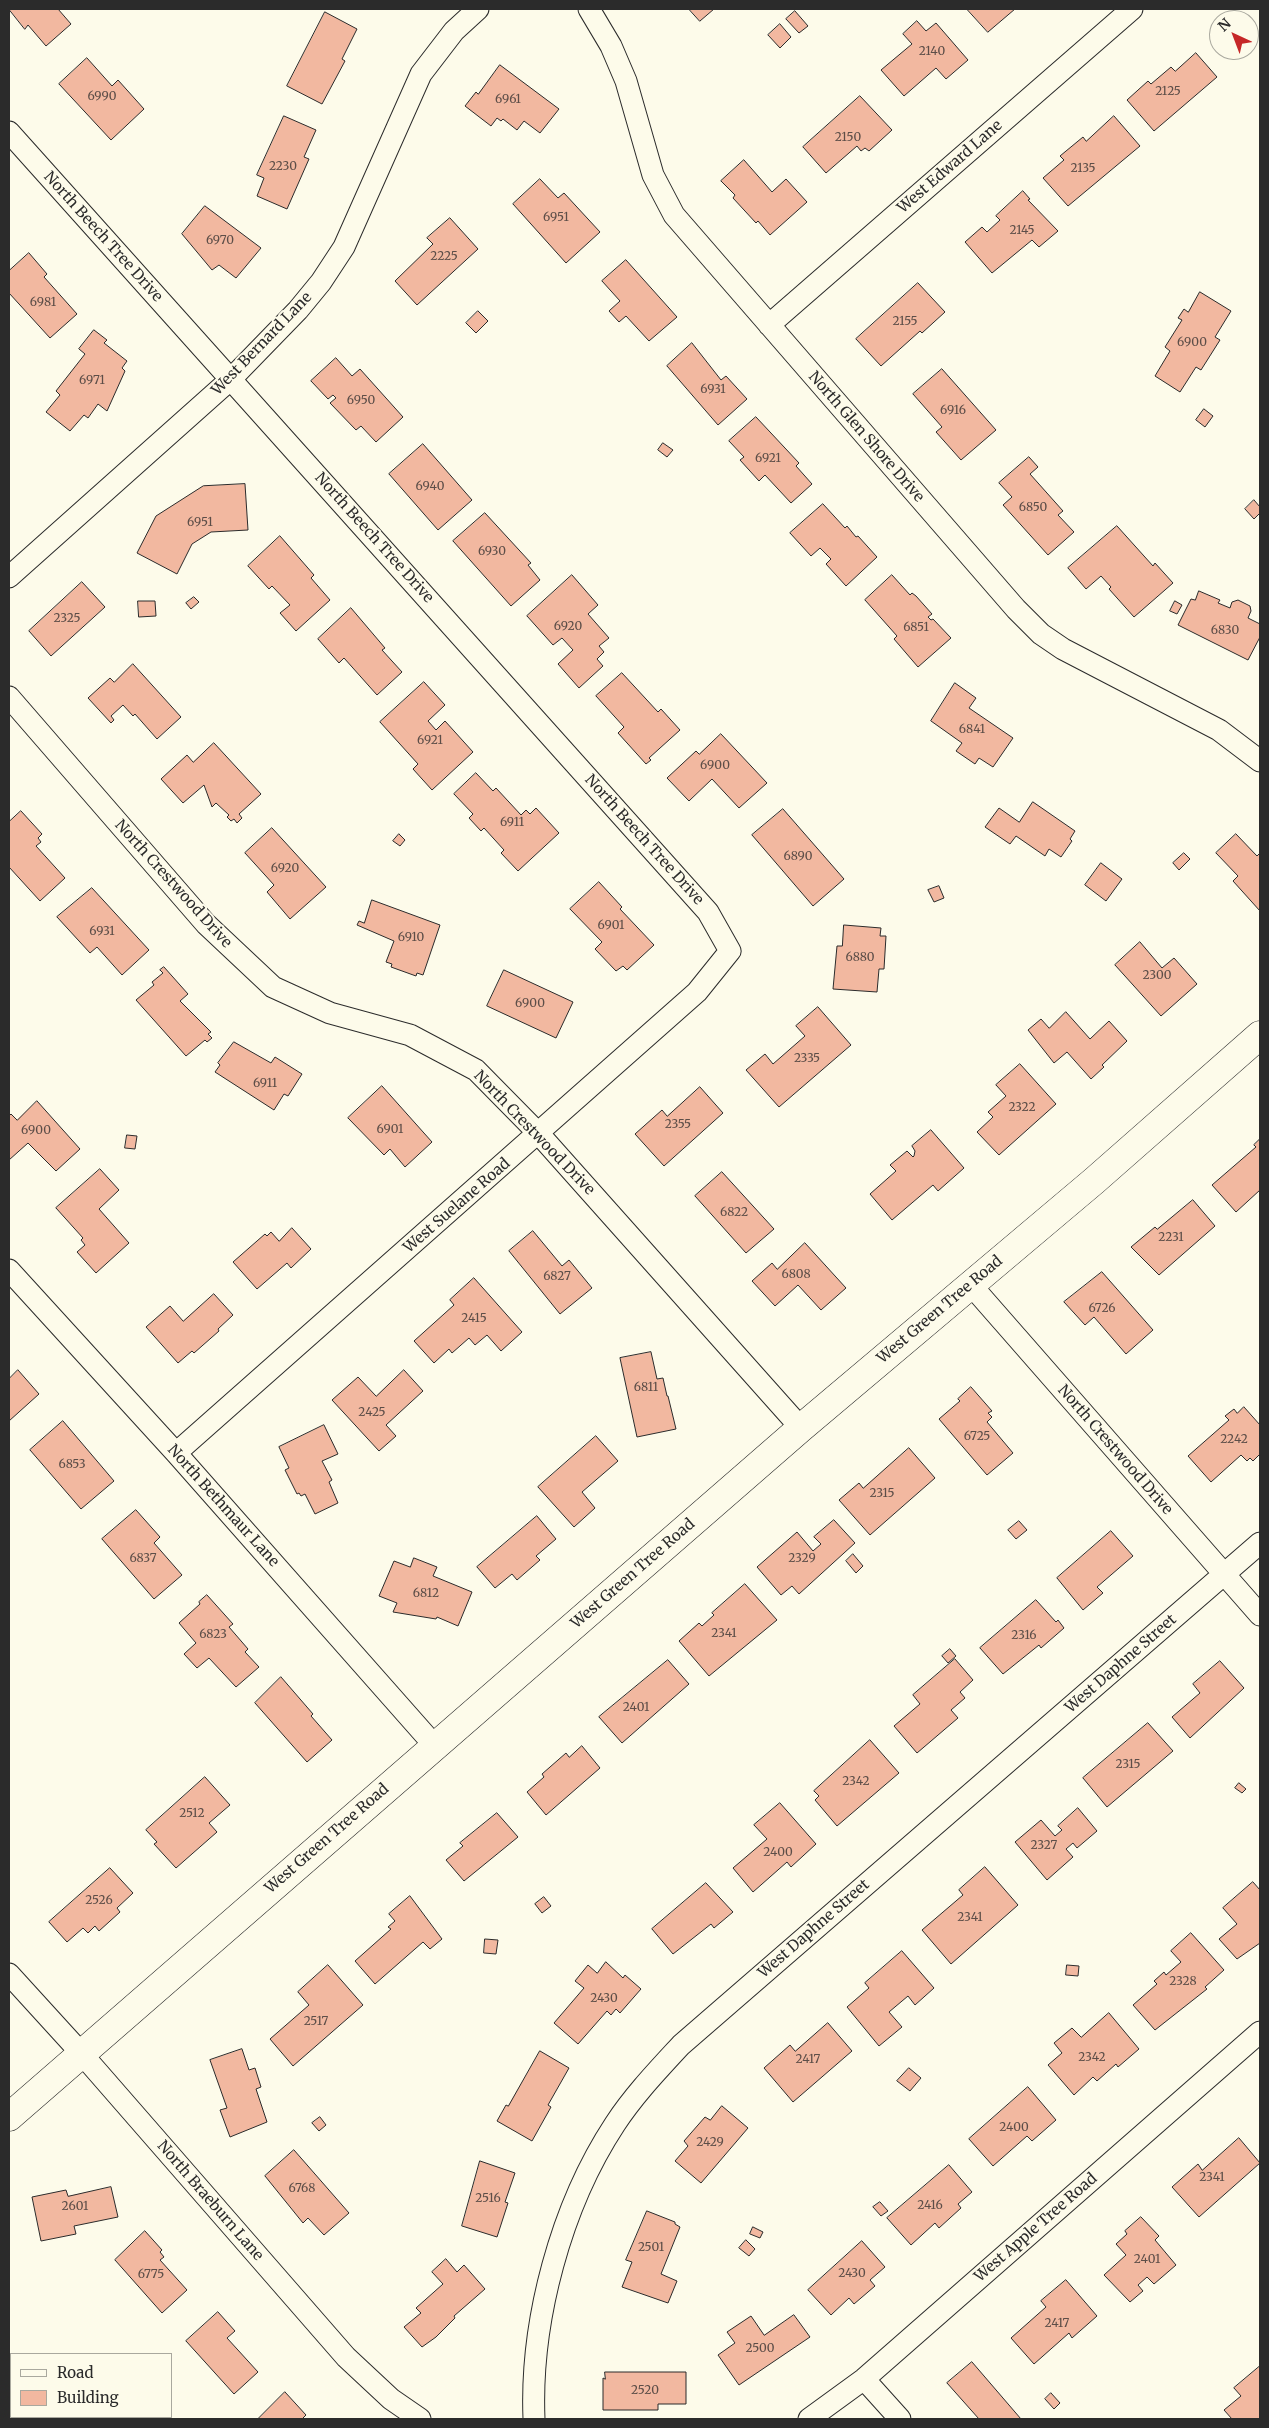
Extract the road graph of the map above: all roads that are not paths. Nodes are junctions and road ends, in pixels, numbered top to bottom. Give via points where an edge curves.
1 (478, 9) edge
2 (589, 9) edge
3 (1132, 9) edge
4 (9, 132) edge
5 (769, 325) junction
6 (231, 379) junction
7 (9, 578) edge
8 (9, 698) edge
9 (1260, 761) edge
10 (730, 951) joint
11 (1260, 1035) edge
12 (539, 1134) junction
13 (9, 1270) edge
14 (971, 1284) junction
15 (801, 1428) junction
16 (176, 1453) junction
17 (1260, 1543) edge
18 (1224, 1574) junction
19 (1260, 1615) edge
20 (434, 1746) junction
21 (9, 1974) edge
22 (1260, 2032) edge
23 (81, 2053) junction
24 (9, 2117) edge
25 (864, 2379) junction
26 (420, 2419) edge
27 (534, 2419) edge
28 (809, 2419) edge
29 (900, 2419) edge

1 - 6 street, West Bernard Lane via 454,30 420,74 348,239 321,282
2 - 5 street, North Glen Shore Drive via 611,46 626,82 653,175 670,210
3 - 5 street, West Edward Lane
4 - 6 street, North Beech Tree Drive
5 - 9 street, North Glen Shore Drive via 935,518 1041,634 1063,650 1219,730
6 - 7 street, West Bernard Lane
6 - 10 street, North Beech Tree Drive via 708,912
8 - 12 street, North Crestwood Drive via 206,924 273,987 330,1012 410,1035 476,1070
10 - 12 street, West Suelane Road via 697,992
11 - 14 street, West Green Tree Road
12 - 15 street, North Crestwood Drive
12 - 16 street, West Suelane Road
13 - 16 street, North Bethmaur Lane
14 - 15 street, West Green Tree Road
14 - 18 street, North Crestwood Drive
15 - 20 street, West Green Tree Road
16 - 20 street, North Bethmaur Lane
17 - 18 street, West Daphne Street
18 - 19 street, North Crestwood Drive
18 - 27 street, West Daphne Street via 681,2045 644,2087 615,2124 594,2162 553,2260 542,2313
20 - 23 street, West Green Tree Road
21 - 23 street, North Braeburn Lane
22 - 25 street, West Apple Tree Road
23 - 24 street, West Green Tree Road
23 - 26 street, North Braeburn Lane via 346,2357 391,2399
25 - 28 street, West Apple Tree Road
25 - 29 street

